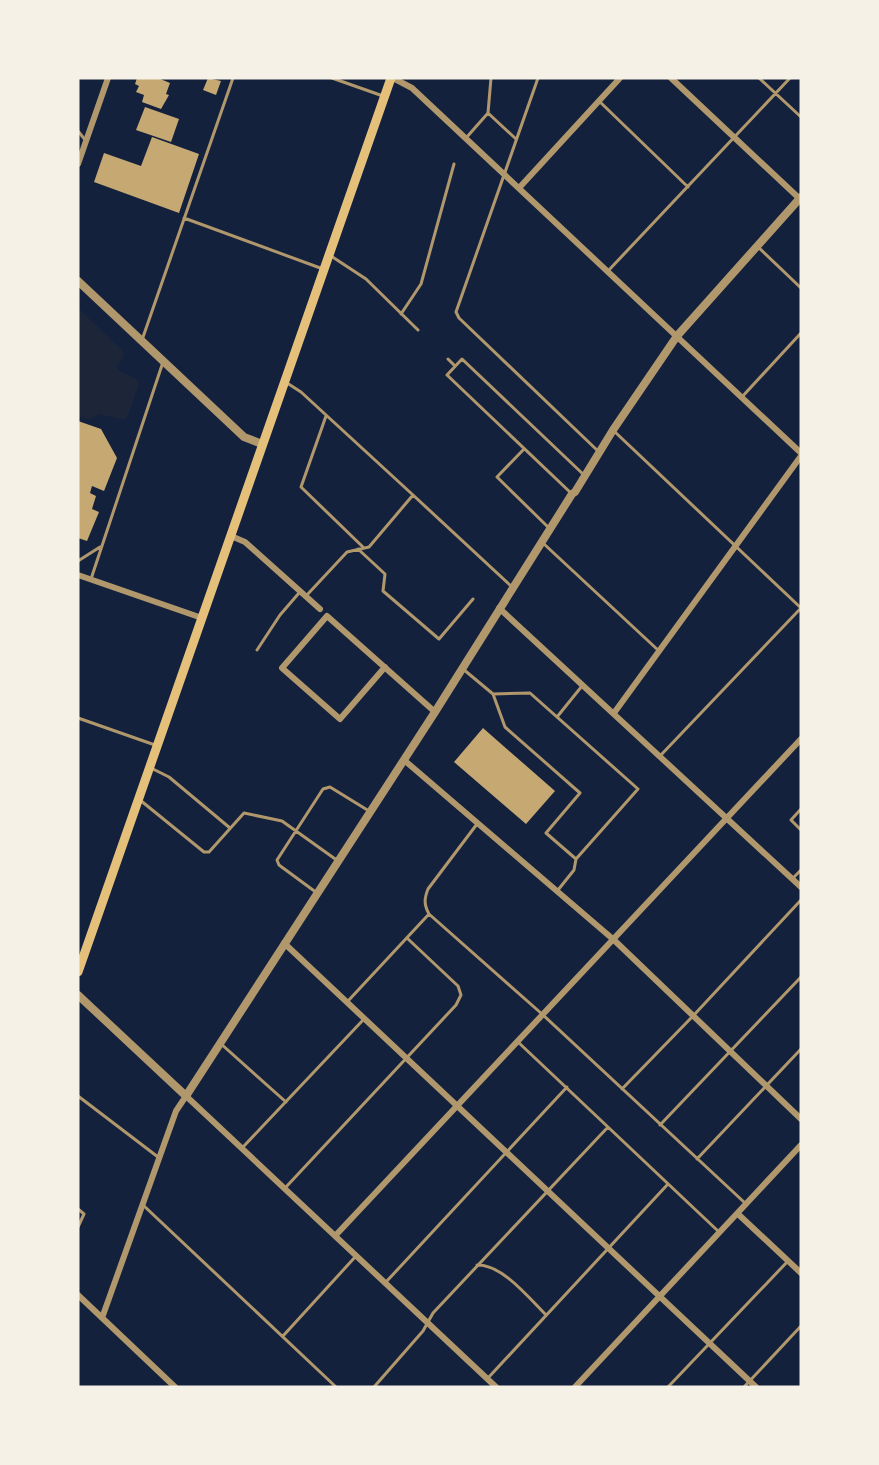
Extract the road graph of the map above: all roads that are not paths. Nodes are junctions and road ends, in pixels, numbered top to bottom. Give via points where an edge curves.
1 (108, 78) edge
2 (233, 78) edge
3 (332, 78) edge
4 (392, 78) edge
5 (491, 78) edge
6 (538, 78) edge
7 (620, 78) edge
8 (671, 78) edge
9 (759, 78) edge
10 (790, 78) edge
11 (776, 93) junction
12 (384, 96) junction
13 (599, 101) junction
14 (488, 113) junction
15 (801, 117) edge
16 (78, 131) edge
17 (734, 137) junction
18 (466, 138) junction
19 (516, 139) junction
20 (86, 141) junction
21 (78, 164) edge
22 (454, 164) dead end
23 (504, 174) junction
24 (688, 187) junction
25 (519, 188) junction
26 (800, 199) edge
27 (184, 218) junction
28 (757, 246) junction
29 (328, 255) junction
30 (323, 269) junction
31 (608, 272) junction
32 (78, 281) edge
33 (801, 288) edge
34 (401, 314) junction
35 (418, 330) dead end
36 (801, 333) edge
37 (677, 336) junction
38 (141, 341) junction
39 (448, 359) dead end
40 (163, 362) junction
41 (455, 366) junction
42 (284, 381) junction
43 (741, 398) junction
44 (326, 415) junction
45 (613, 430) junction
46 (262, 444) junction
47 (524, 449) junction
48 (600, 452) junction
49 (801, 455) edge
50 (585, 476) junction
51 (572, 494) junction
52 (413, 495) junction
53 (550, 530) junction
54 (231, 536) junction
55 (542, 542) junction
56 (735, 545) junction
57 (102, 546) junction
58 (364, 548) junction
59 (357, 549) junction
60 (78, 561) edge
61 (78, 575) edge
62 (91, 579) junction
63 (512, 588) junction
64 (303, 594) junction
65 (472, 599) dead end
66 (499, 608) junction
67 (801, 608) edge
68 (320, 609) dead end
69 (202, 618) junction
70 (257, 650) dead end
71 (659, 651) junction
72 (385, 667) junction
73 (462, 668) junction
74 (583, 685) junction
75 (493, 693) junction
76 (435, 712) junction
77 (614, 713) junction
78 (557, 717) junction
79 (78, 718) edge
80 (801, 739) edge
81 (157, 746) junction
82 (660, 756) junction
83 (404, 760) junction
84 (149, 768) junction
85 (138, 799) junction
86 (801, 808) edge
87 (370, 811) junction
88 (728, 818) junction
89 (478, 823) junction
90 (230, 828) junction
91 (801, 830) edge
92 (296, 831) junction
93 (576, 859) junction
94 (338, 861) junction
95 (801, 870) edge
96 (792, 879) junction
97 (801, 887) edge
98 (557, 891) junction
99 (317, 893) junction
100 (801, 900) edge
101 (429, 914) junction
102 (407, 938) junction
103 (614, 940) junction
104 (284, 943) junction
105 (78, 972) edge
106 (801, 976) edge
107 (78, 995) edge
108 (347, 1002) junction
109 (542, 1014) junction
110 (693, 1016) junction
111 (364, 1019) junction
112 (517, 1041) junction
113 (220, 1043) junction
114 (801, 1049) edge
115 (730, 1052) junction
116 (407, 1059) junction
117 (766, 1085) junction
118 (567, 1087) junction
119 (622, 1089) junction
120 (78, 1096) edge
121 (186, 1096) junction
122 (286, 1102) junction
123 (456, 1105) junction
124 (801, 1119) edge
125 (660, 1125) junction
126 (608, 1127) junction
127 (801, 1145) edge
128 (242, 1149) junction
129 (507, 1153) junction
130 (159, 1158) junction
131 (697, 1159) junction
132 (668, 1184) junction
133 (284, 1189) junction
134 (547, 1191) junction
135 (143, 1205) junction
136 (746, 1205) junction
137 (78, 1209) edge
138 (738, 1214) junction
139 (78, 1227) edge
140 (720, 1233) junction
141 (335, 1236) junction
142 (608, 1248) junction
143 (357, 1256) junction
144 (788, 1261) junction
145 (477, 1265) junction
146 (801, 1274) edge
147 (385, 1283) junction
148 (78, 1295) edge
149 (660, 1296) junction
150 (546, 1315) junction
151 (102, 1318) junction
152 (427, 1322) junction
153 (801, 1326) edge
154 (283, 1336) junction
155 (709, 1343) junction
156 (487, 1378) junction
157 (749, 1381) junction
158 (175, 1387) edge
159 (336, 1387) edge
160 (374, 1387) edge
161 (496, 1387) edge
162 (575, 1387) edge
163 (668, 1387) edge
164 (744, 1387) edge
165 (756, 1387) edge

1 - 20 street
2 - 27 lane
3 - 12 lane
4 - 12 main road
4 - 18 street via 412,88
5 - 14 lane
6 - 19 lane
7 - 13 street
8 - 17 street
9 - 11 lane
10 - 11 lane
11 - 15 lane
11 - 17 lane
12 - 29 main road
13 - 24 lane
13 - 25 street
14 - 18 lane
14 - 19 lane
16 - 20 lane
17 - 24 lane
17 - 26 street
18 - 23 street
19 - 23 lane
20 - 21 street
22 - 34 lane via 421,284
23 - 25 street
23 - 48 lane via 456,312
24 - 31 lane
25 - 31 street
26 - 28 street
27 - 30 lane
27 - 38 lane
28 - 33 lane
28 - 37 street
29 - 30 main road
29 - 34 lane via 366,279
30 - 42 main road
31 - 37 street
32 - 38 street
34 - 35 lane
36 - 43 lane
37 - 43 street
37 - 45 street
38 - 40 street
39 - 41 lane
40 - 46 street via 244,437
40 - 57 lane
41 - 47 lane via 447,375
41 - 50 lane via 462,359
42 - 44 lane
42 - 46 main road
43 - 49 street
44 - 52 lane
44 - 58 lane via 301,487
45 - 48 street
45 - 56 lane
46 - 54 main road
47 - 51 lane
47 - 53 lane via 497,477
48 - 50 street
49 - 56 street
50 - 51 street
51 - 53 street
52 - 58 lane
52 - 63 lane
53 - 55 street
54 - 64 street via 245,542
54 - 69 main road
55 - 63 street
55 - 71 lane
56 - 67 lane
56 - 71 street
57 - 60 lane
57 - 62 lane
58 - 59 lane
59 - 64 lane via 347,552
59 - 65 lane via 385,574 383,591 439,639
61 - 62 street
62 - 69 street
63 - 66 street
64 - 68 street
64 - 70 lane via 280,615
66 - 73 street
66 - 74 street
67 - 82 lane
69 - 81 main road
71 - 77 street
72 - 72 street via 340,719 282,668 327,615
72 - 76 street
73 - 75 lane
73 - 76 street
74 - 77 street
74 - 78 lane
75 - 78 lane via 530,693
75 - 93 lane via 505,727 580,793 546,832
76 - 83 street
77 - 82 street
78 - 93 lane via 638,789
79 - 81 lane
80 - 88 street
81 - 84 main road
82 - 88 street
83 - 87 street
83 - 89 street
84 - 85 main road
84 - 90 lane via 169,777
85 - 90 lane via 204,852 209,852
85 - 105 main road
86 - 91 lane via 790,819
87 - 92 lane via 330,787 323,789
87 - 94 street
88 - 96 street
88 - 103 street
89 - 98 street
89 - 101 lane via 428,889 424,897
90 - 92 lane via 244,813 282,821
92 - 94 lane
92 - 99 lane via 277,860
93 - 98 lane via 574,870
94 - 99 street
95 - 96 lane
96 - 97 street
98 - 103 street
99 - 104 street
100 - 110 lane
101 - 102 lane
101 - 109 lane
102 - 108 lane
102 - 116 lane via 458,987 461,995
103 - 109 street
103 - 110 street
104 - 108 street
104 - 113 street
106 - 115 lane
107 - 121 street
108 - 111 street
109 - 112 street
109 - 119 lane
110 - 115 street
110 - 119 lane
111 - 116 street
111 - 122 lane
112 - 118 lane
112 - 123 street
113 - 121 street
113 - 122 lane
114 - 117 lane
115 - 117 street
115 - 125 lane
116 - 123 street
116 - 133 lane
117 - 124 street
117 - 131 lane
118 - 126 lane
118 - 129 lane
119 - 125 lane
120 - 130 lane
121 - 128 street
121 - 130 street via 176,1110
122 - 128 lane
123 - 129 street
123 - 141 street
125 - 131 lane
126 - 132 lane
126 - 134 lane
127 - 136 street
128 - 133 street
129 - 134 street
129 - 147 lane
130 - 135 street
131 - 136 lane
132 - 140 lane
132 - 142 lane
133 - 141 street
134 - 142 street
134 - 145 lane
135 - 151 street
135 - 154 lane
136 - 138 street
137 - 139 lane via 84,1214
138 - 140 street
138 - 144 street
140 - 149 street
141 - 143 street
142 - 149 street
142 - 150 lane
143 - 147 street
143 - 154 lane
144 - 146 street
144 - 155 lane
145 - 150 lane via 490,1265 504,1275
145 - 152 lane
147 - 152 street
148 - 151 street
149 - 155 street
149 - 162 street
150 - 156 lane
151 - 158 street
152 - 156 street
152 - 160 lane
153 - 157 lane
154 - 159 lane
155 - 157 street
155 - 163 lane
156 - 161 street
157 - 164 lane
157 - 165 street

